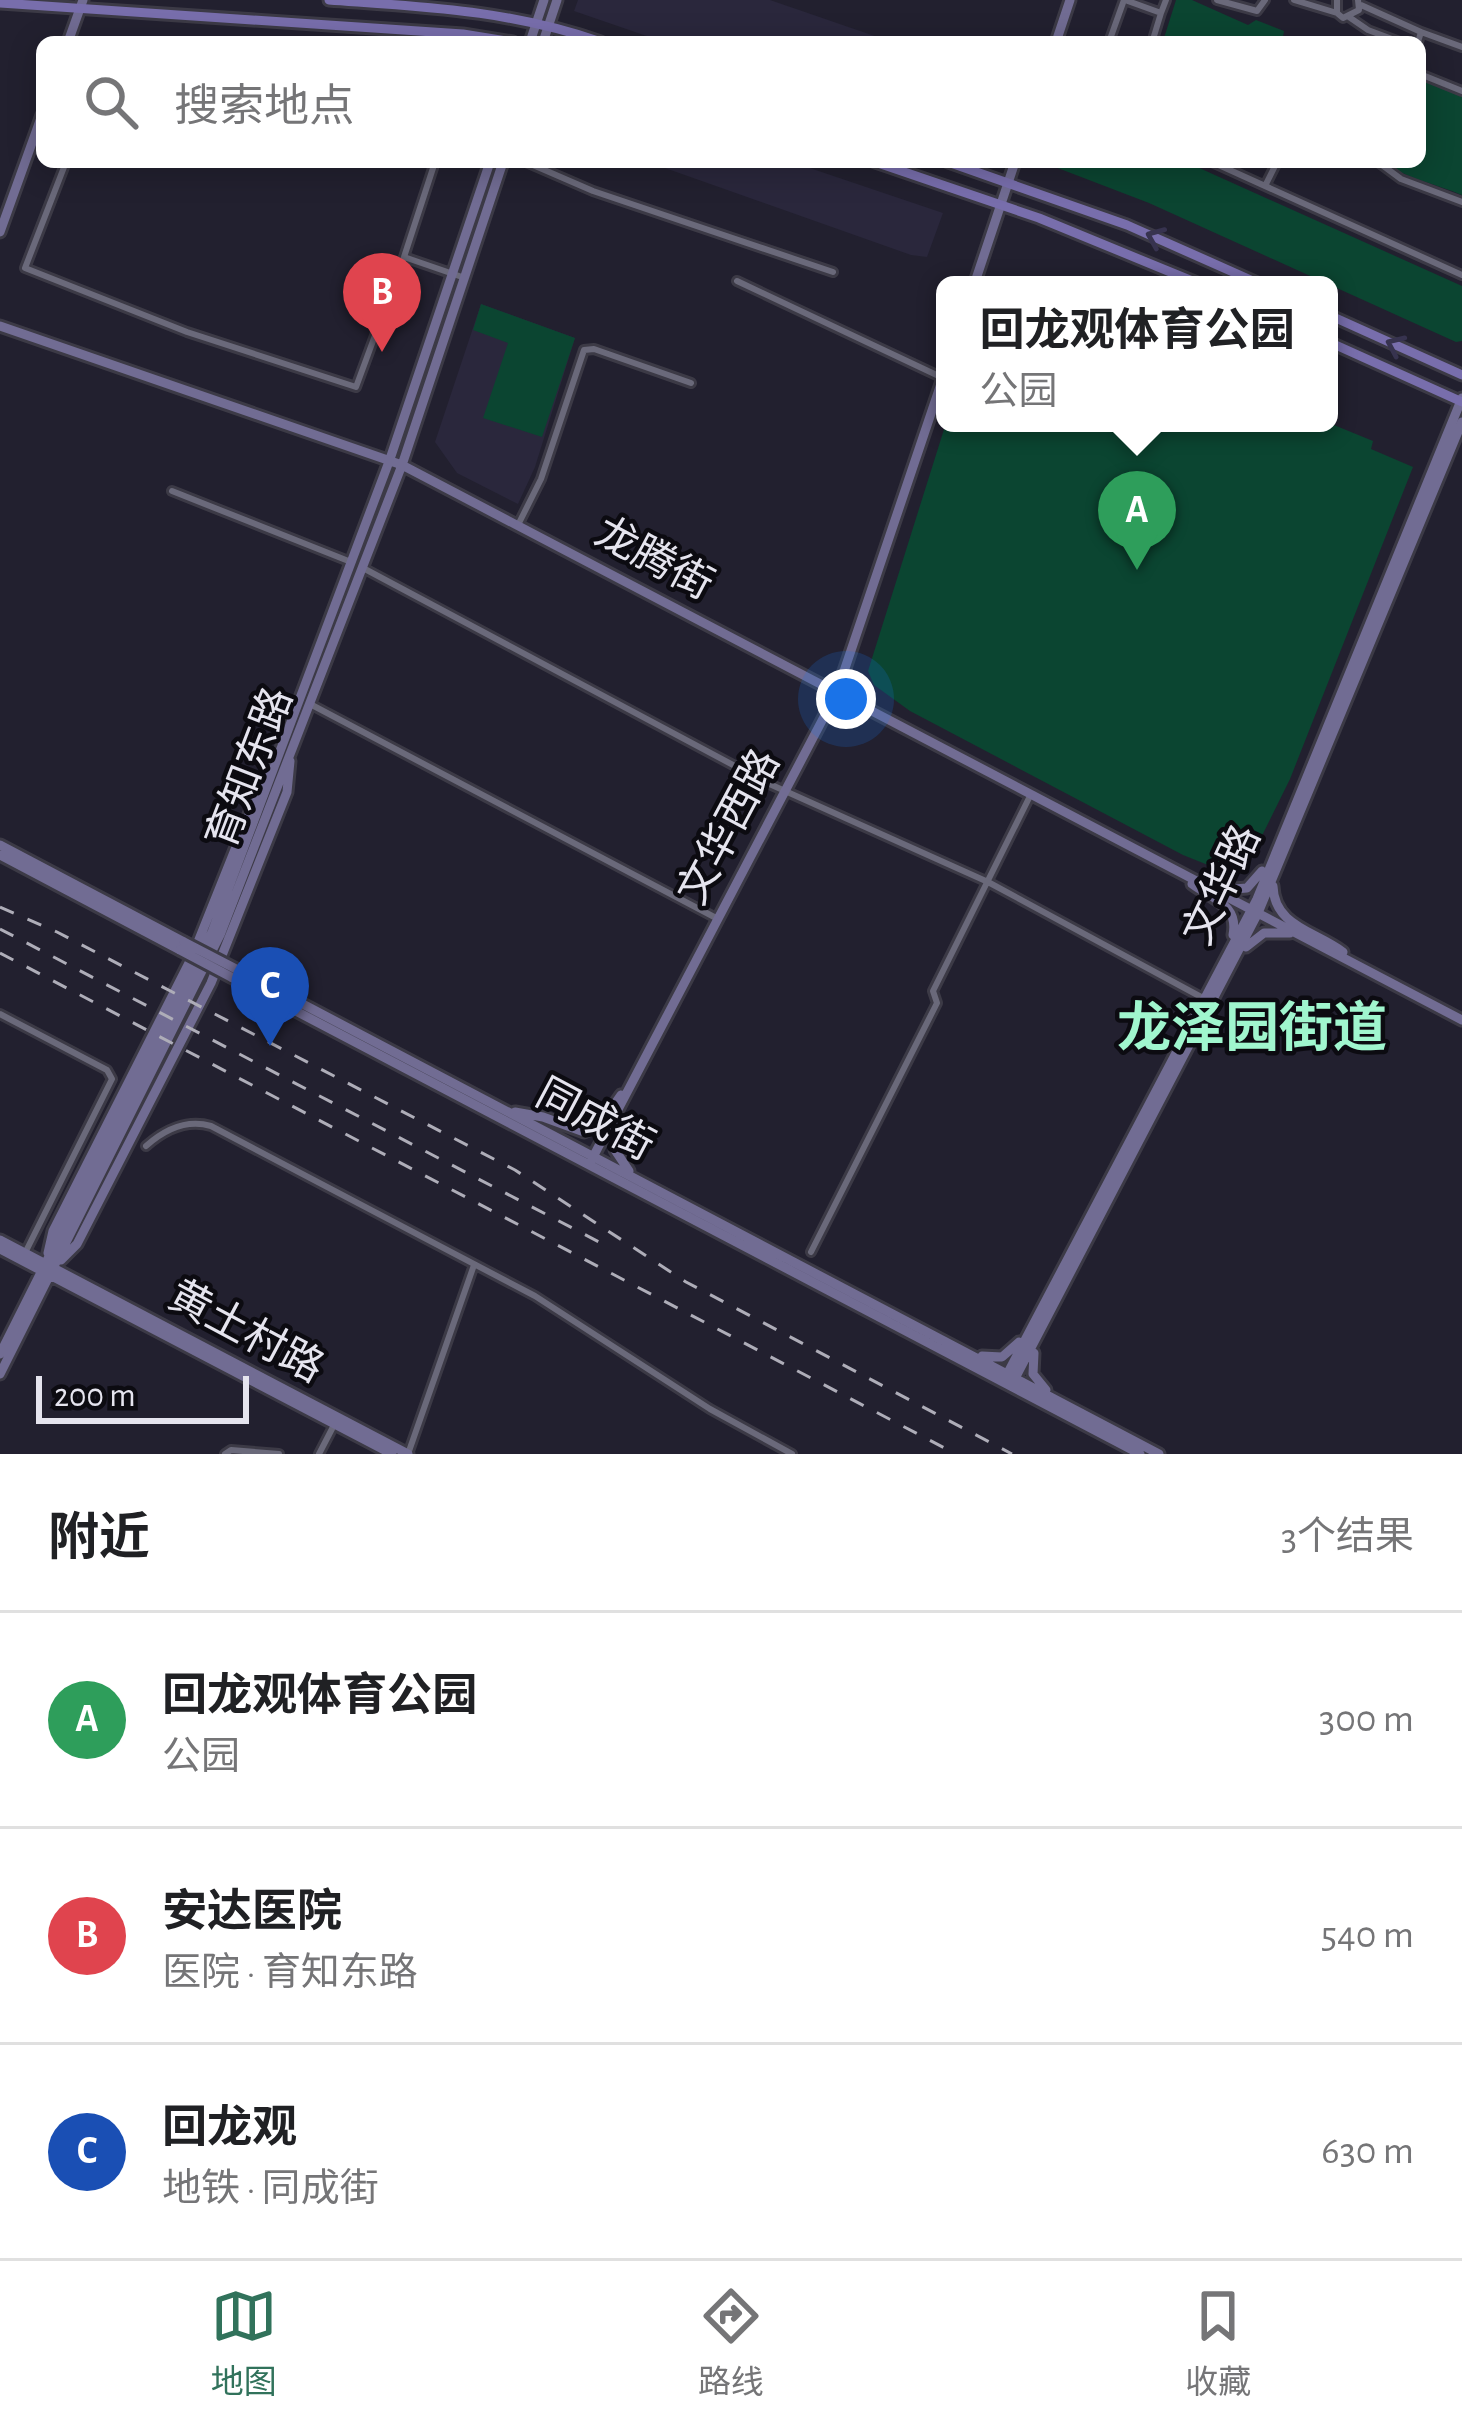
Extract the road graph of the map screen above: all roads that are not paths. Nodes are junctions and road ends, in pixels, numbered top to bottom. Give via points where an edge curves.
1 (119, 0) edge
2 (329, 0) edge
3 (544, 0) edge
4 (557, 0) edge
5 (1070, 0) edge
6 (1125, 0) edge
7 (1166, 0) edge
8 (1217, 0) edge
9 (1265, 0) edge
10 (1294, 0) edge
11 (1336, 0) edge
12 (31, 2) edge
13 (383, 2) edge
14 (0, 3) edge
15 (1359, 3) edge
16 (82, 4) edge
17 (132, 12) junction
18 (487, 12) junction
19 (1337, 13) junction
20 (1161, 14) junction
21 (1349, 17) junction
22 (537, 21) junction
23 (549, 25) junction
24 (1421, 32) junction
25 (70, 36) edge
26 (482, 36) joint
27 (532, 36) edge
28 (545, 36) edge
29 (583, 36) edge
30 (1058, 36) edge
31 (1111, 36) edge
32 (1154, 36) edge
33 (1384, 36) edge
34 (1420, 36) edge
35 (1462, 47) edge
36 (1426, 77) edge
37 (1462, 92) edge
38 (36, 132) edge
39 (64, 168) edge
40 (433, 168) edge
41 (488, 168) edge
42 (501, 168) edge
43 (540, 168) edge
44 (893, 168) edge
45 (965, 168) edge
46 (1014, 168) edge
47 (1225, 168) edge
48 (1273, 168) edge
49 (1386, 168) edge
50 (1008, 183) junction
51 (1265, 186) junction
52 (1462, 202) edge
53 (1001, 205) junction
54 (0, 232) edge
55 (404, 257) junction
56 (832, 272) dead end
57 (453, 274) junction
58 (1462, 275) edge
59 (977, 276) edge
60 (1182, 276) edge
61 (1242, 276) edge
62 (465, 278) junction
63 (737, 281) dead end
64 (1338, 319) edge
65 (0, 326) edge
66 (1338, 346) edge
67 (936, 371) edge
68 (1462, 375) edge
69 (691, 383) dead end
70 (936, 399) edge
71 (1462, 400) edge
72 (1462, 422) edge
73 (390, 459) junction
74 (402, 465) junction
75 (172, 490) dead end
76 (518, 525) junction
77 (357, 565) junction
78 (837, 692) junction
79 (310, 704) junction
80 (288, 745) junction
81 (786, 791) junction
82 (1031, 794) junction
83 (1294, 808) junction
84 (0, 845) edge
85 (0, 855) edge
86 (1280, 861) junction
87 (1168, 866) junction
88 (1187, 876) junction
89 (988, 882) junction
90 (1255, 912) junction
91 (718, 919) junction
92 (1312, 942) junction
93 (182, 946) junction
94 (234, 973) junction
95 (1371, 973) junction
96 (1208, 1001) junction
97 (0, 1014) edge
98 (1462, 1020) edge
99 (638, 1072) junction
100 (626, 1094) junction
101 (499, 1107) junction
102 (146, 1146) dead end
103 (591, 1161) junction
104 (695, 1210) junction
105 (0, 1245) edge
106 (811, 1252) dead end
107 (25, 1253) junction
108 (474, 1263) junction
109 (48, 1270) junction
110 (1058, 1277) junction
111 (1051, 1310) junction
112 (917, 1327) junction
113 (0, 1354) edge
114 (0, 1373) edge
115 (1009, 1380) junction
116 (336, 1421) junction
117 (1107, 1426) junction
118 (225, 1454) edge
119 (279, 1454) edge
120 (319, 1454) edge
121 (392, 1454) edge
122 (408, 1454) edge
123 (792, 1454) edge
124 (1140, 1454) edge
125 (1159, 1454) edge

1 - 17 main road
2 - 13 main road
3 - 22 street
4 - 23 street
5 - 30 street
6 - 20 street
6 - 31 street
7 - 20 street
8 - 9 street via 1257,11
10 - 19 street
11 - 19 street
12 - 14 main road
12 - 16 main road
13 - 18 main road
15 - 21 street
15 - 24 street
16 - 17 main road
16 - 25 street
17 - 26 main road
18 - 22 main road
18 - 26 main road via 496,27
19 - 21 street
20 - 32 street
21 - 33 street
22 - 23 main road
22 - 27 street
23 - 28 street
23 - 29 main road
24 - 34 street
24 - 35 street
36 - 37 street
38 - 54 street
39 - 55 street via 26,268 356,387
40 - 55 street
41 - 57 street, 育知东路
42 - 62 street, 育知东路
43 - 56 street
44 - 53 main road
45 - 50 main road
46 - 50 street
47 - 51 street
48 - 51 street
49 - 52 street
50 - 53 street
61 -> 50 main road
51 - 58 street
53 - 59 street
53 - 60 main road
55 - 57 street
57 - 62 street
57 - 73 street, 育知东路
62 - 74 street, 育知东路
63 - 67 street
68 -> 64 main road
65 - 73 street, 龙腾街
66 - 71 main road
69 - 76 street via 584,350
70 - 78 street, 文华西路
71 - 83 street, 文华路
72 - 86 street, 文华路
73 - 74 street, 龙腾街
73 - 77 street, 育知东路
74 - 76 street, 龙腾街
74 - 77 street, 育知东路
75 - 77 street
76 - 78 street, 龙腾街
77 - 79 street, 育知东路
77 - 80 street, 育知东路
77 - 81 street
78 - 81 street, 文华西路
78 - 82 street, 龙腾街
79 - 80 street, 育知东路
79 - 91 street
80 - 109 street, 育知东路 via 207,965
80 - 109 street via 262,781 192,957 51,1235
81 - 89 street
81 - 91 street, 文华西路
82 - 87 street, 龙腾街
82 - 89 street
83 - 88 street via 1251,886 1228,891
83 - 90 street, 文华路
84 - 93 street, 同成街
85 - 93 street, 同成街
86 - 90 street, 文华路
86 - 95 street via 1273,892 1281,915
87 - 88 street, 龙腾街
87 - 96 street via 1234,917
88 - 90 street, 龙腾街
89 - 96 street
89 - 106 street via 933,991 937,1003
90 - 92 street, 龙腾街
90 - 96 street, 文华路
91 - 99 street, 文华西路
92 - 95 street, 龙腾街
92 - 96 street via 1283,932 1255,938
93 - 94 street, 同成街, bridge
94 - 101 street, 同成街
94 - 103 street, 同成街
95 - 98 street
96 - 110 street, 文华路
96 - 111 street, 文华路
97 - 107 street via 112,1076
99 - 100 street, 文华西路
99 - 101 street via 586,1132
100 - 103 street, 文华西路
100 - 104 street via 615,1131 621,1165
101 - 103 street, 同成街
102 - 108 street via 171,1129 205,1124
103 - 104 street, 同成街
103 - 115 street, 同成街
104 - 112 street, 同成街
105 - 107 street
105 - 109 street
107 - 109 street
108 - 122 street
108 - 123 street
109 - 113 street, 育知东路
109 - 114 street, 育知东路
109 - 116 street, 黄土村路
110 - 112 street via 1016,1347 999,1358
110 - 115 street, 文华路
111 - 115 street, 文华路
111 - 117 street via 1031,1360 1035,1379
112 - 115 street, 同成街
115 - 117 street, 同成街
115 - 124 street, 同成街
116 - 120 street
116 - 121 street, 黄土村路
116 - 122 street, 黄土村路
117 - 125 street, 同成街
118 - 119 street

